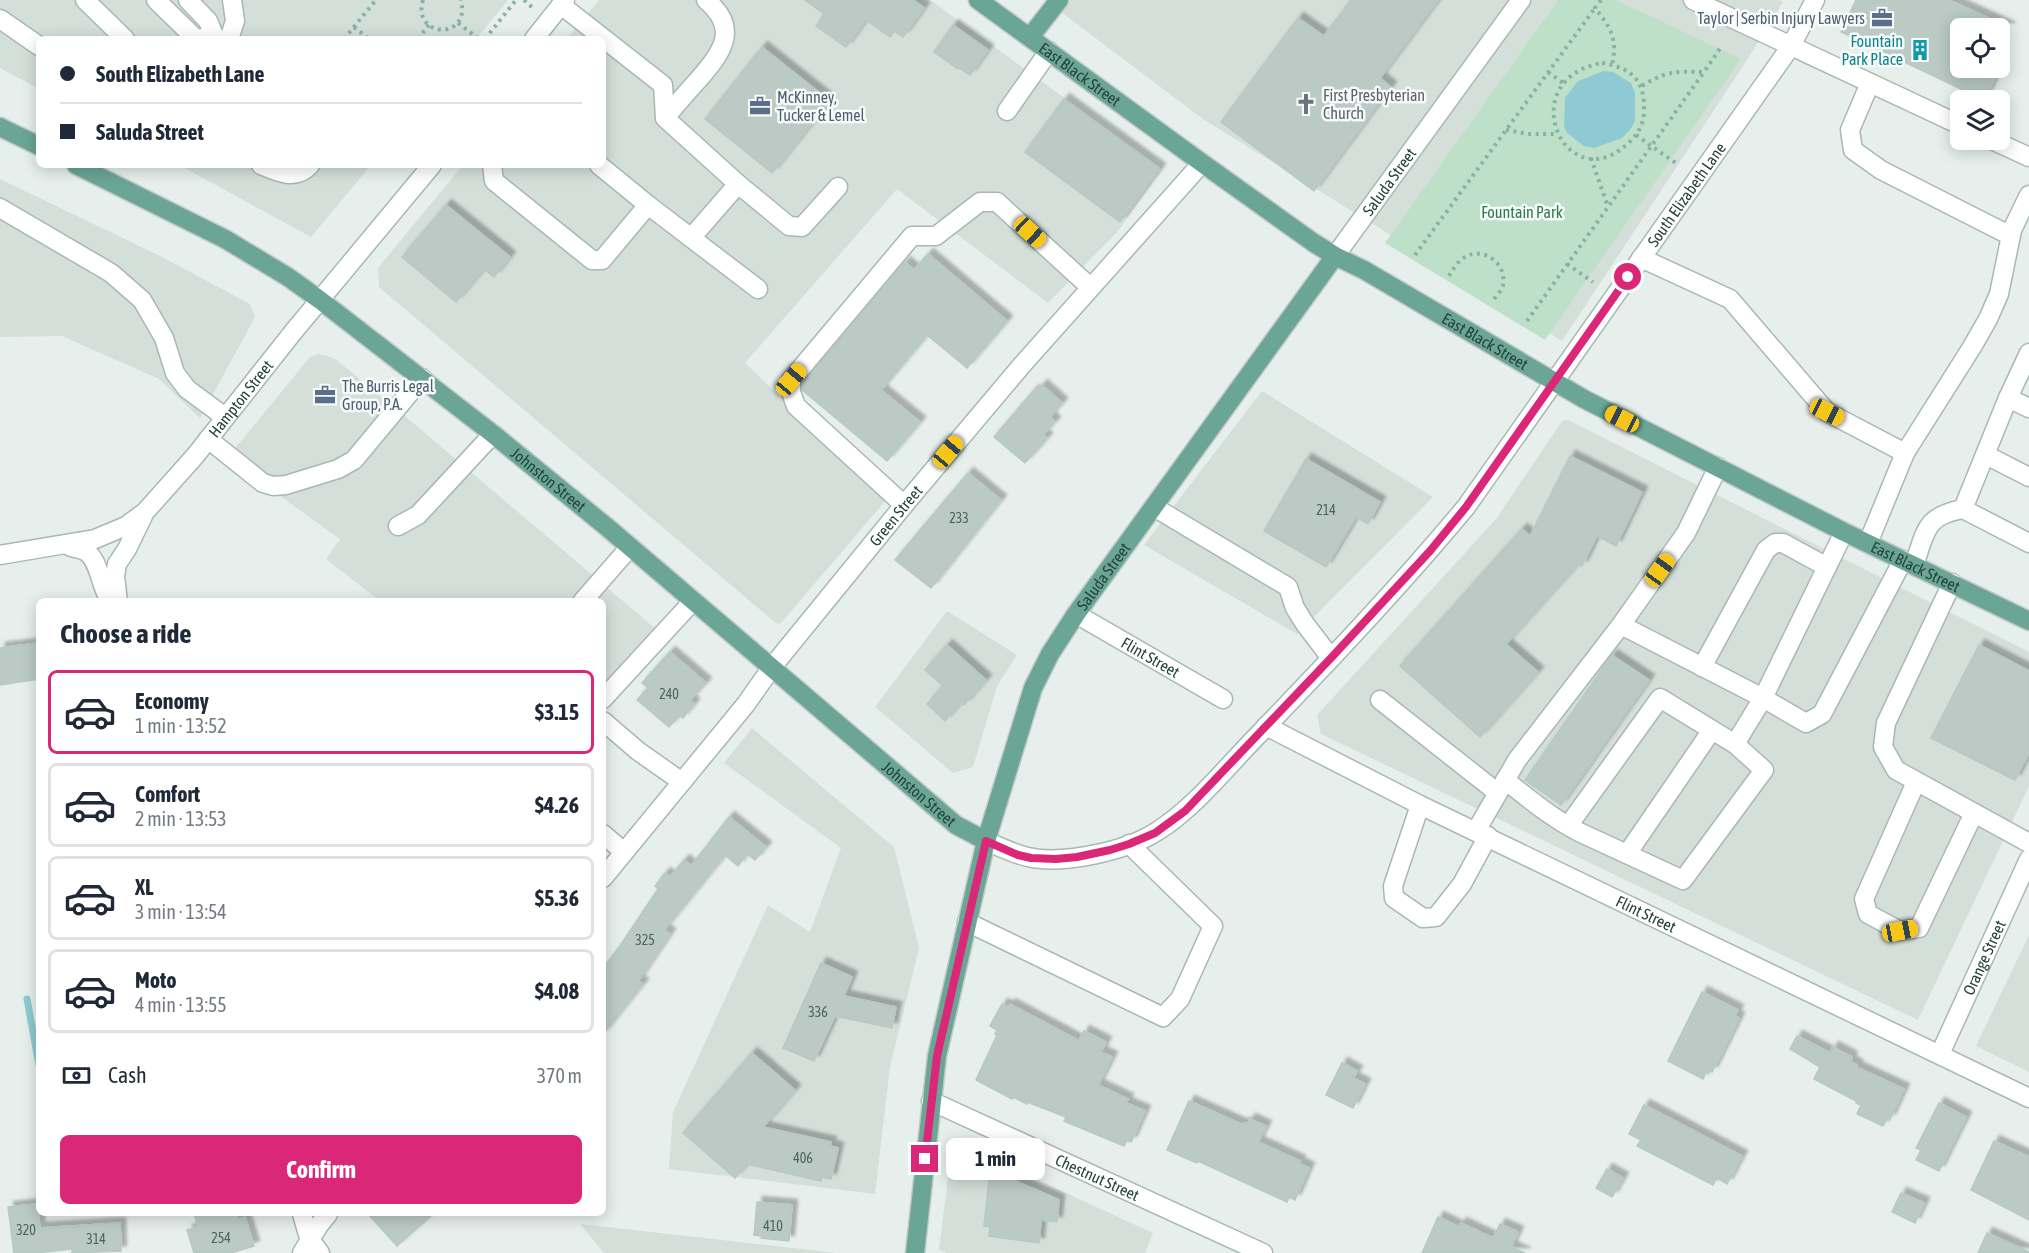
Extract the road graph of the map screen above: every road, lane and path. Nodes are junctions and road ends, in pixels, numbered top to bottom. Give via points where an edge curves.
1 (85, 0) edge
2 (156, 0) edge
3 (188, 0) edge
4 (232, 0) edge
5 (376, 0) edge
6 (423, 0) edge
7 (461, 0) edge
8 (516, 0) edge
9 (978, 0) edge
10 (1059, 0) edge
11 (1521, 0) edge
12 (1601, 0) edge
13 (1694, 0) edge
14 (1815, 0) edge
15 (708, 1) edge
16 (563, 2) edge
17 (1595, 8) junction
18 (0, 19) edge
19 (458, 23) junction
20 (429, 25) junction
21 (354, 27) junction
22 (122, 36) edge
23 (193, 36) edge
24 (219, 36) edge
25 (223, 36) edge
26 (346, 36) edge
27 (365, 36) edge
28 (420, 36) edge
29 (475, 36) edge
30 (487, 36) edge
31 (536, 36) edge
32 (604, 36) edge
33 (1030, 37) junction
34 (606, 38) edge
35 (36, 44) edge
36 (1721, 46) dead end
37 (1791, 46) junction
38 (1049, 51) junction
39 (1612, 65) junction
40 (1548, 72) junction
41 (1704, 72) junction
42 (1870, 82) junction
43 (1563, 83) junction
44 (1642, 86) junction
45 (1007, 111) dead end
46 (665, 118) junction
47 (1950, 120) edge
48 (0, 127) edge
49 (1506, 130) junction
50 (1557, 134) junction
51 (1636, 135) junction
52 (36, 145) edge
53 (1652, 146) junction
54 (2010, 148) edge
55 (2029, 157) edge
56 (1591, 158) junction
57 (1202, 163) junction
58 (1677, 164) dead end
59 (82, 168) edge
60 (269, 168) edge
61 (308, 168) edge
62 (430, 168) edge
63 (492, 168) edge
64 (603, 168) edge
65 (738, 184) junction
66 (838, 187) dead end
67 (2029, 195) edge
68 (648, 205) junction
69 (1608, 207) junction
70 (0, 208) edge
71 (2011, 236) junction
72 (691, 238) junction
73 (1415, 255) dead end
74 (1335, 256) junction
75 (1641, 258) junction
76 (1568, 264) junction
77 (1449, 276) dead end
78 (1593, 282) dead end
79 (1090, 287) junction
80 (758, 289) dead end
81 (320, 300) junction
82 (1493, 301) dead end
83 (1527, 321) dead end
84 (2029, 353) edge
85 (422, 378) junction
86 (1554, 381) junction
87 (2008, 398) junction
88 (2029, 408) edge
89 (225, 417) junction
90 (493, 434) junction
91 (208, 439) junction
92 (1905, 453) junction
93 (1986, 455) junction
94 (1718, 467) junction
95 (2029, 477) edge
96 (904, 505) junction
97 (1154, 507) junction
98 (1963, 509) junction
99 (145, 512) junction
100 (398, 526) dead end
101 (1844, 532) junction
102 (1868, 543) junction
103 (2029, 543) edge
104 (70, 544) junction
105 (630, 547) junction
106 (0, 555) edge
107 (1909, 563) junction
108 (1827, 567) junction
109 (1952, 583) junction
110 (108, 598) edge
111 (118, 598) edge
112 (585, 598) edge
113 (693, 601) junction
114 (1076, 614) junction
115 (2029, 621) edge
116 (1621, 625) junction
117 (1331, 658) junction
118 (772, 667) junction
119 (1702, 667) junction
120 (606, 696) edge
121 (1763, 698) junction
122 (1223, 699) dead end
123 (1380, 700) dead end
124 (606, 724) edge
125 (1266, 726) junction
126 (1712, 730) junction
127 (1735, 744) junction
128 (682, 782) junction
129 (1916, 782) junction
130 (1501, 787) junction
131 (1420, 805) junction
132 (1974, 813) junction
133 (1568, 826) junction
134 (1482, 833) junction
135 (606, 837) edge
136 (986, 841) junction
137 (2029, 843) edge
138 (1129, 844) junction
139 (624, 852) junction
140 (1626, 854) junction
141 (2029, 859) edge
142 (606, 874) edge
143 (967, 922) junction
144 (1940, 1054) junction
145 (2029, 1098) edge
146 (931, 1101) junction
147 (303, 1216) edge
148 (327, 1216) edge
149 (311, 1248) edge
150 (915, 1253) edge
151 (1263, 1253) edge

1 - 22 street
2 - 23 street
3 - 24 street
4 - 25 street via 235,21
5 - 21 path
6 - 20 path via 421,12
7 - 19 path
8 - 30 path
9 - 33 main road, East Black Street
10 - 33 main road
11 - 74 street, Saluda Street
12 - 17 path
13 - 37 street
14 - 37 street, South Elizabeth Lane
15 - 46 street via 722,20 724,43 718,57
16 - 31 street
16 - 32 street
17 - 39 path via 1615,41
17 - 40 path
18 - 35 street
19 - 20 path via 444,30
19 - 29 path
20 - 28 path
21 - 26 path
21 - 27 path
33 - 38 main road, East Black Street
34 - 46 street via 663,85
36 - 41 path
37 - 42 street
37 - 75 street, South Elizabeth Lane
38 - 45 street
38 - 57 main road, East Black Street
39 - 43 path via 1588,65
39 - 44 path via 1629,72
40 - 43 path
40 - 49 path
41 - 44 path via 1675,71
41 - 53 path
42 - 47 street
42 - 71 street via 1850,130 1853,150 1881,170
43 - 50 path via 1555,103
44 - 51 path via 1644,114
46 - 65 street
48 - 52 main road
49 - 50 path
49 - 73 path
50 - 56 path via 1572,152
51 - 53 path
51 - 56 path via 1610,155
53 - 58 path
53 - 69 path
54 - 55 street
56 - 69 path
57 - 74 main road, East Black Street
57 - 79 street, Green Street
59 - 81 main road, Johnston Street via 225,239
60 - 61 street via 289,176
62 - 81 street, Hampton Street
63 - 68 street via 494,181 592,260 602,260
64 - 68 street
65 - 66 street via 789,226 802,227
65 - 72 street
67 - 71 street
68 - 72 street
69 - 76 path
70 - 89 street via 111,273 142,300 164,338 175,373 187,389
71 - 92 street via 1999,294 1988,319
72 - 80 street
74 - 86 main road, East Black Street
74 - 97 main road, Saluda Street
75 - 86 street, South Elizabeth Lane
75 - 92 street via 1730,299 1827,412
76 - 78 path
76 - 83 path
77 - 82 path via 1466,257 1489,256 1503,274 1502,288
79 - 96 street, Green Street
79 - 96 street via 998,202 980,202 936,236 912,236 791,380 790,392 796,406
81 - 85 main road, Johnston Street
81 - 89 street, Hampton Street
84 - 87 street
85 - 90 main road, Johnston Street
85 - 91 street via 354,460 286,485 263,483
86 - 94 main road, East Black Street
86 - 117 street, South Elizabeth Lane via 1466,507
87 - 88 street
87 - 93 street
89 - 91 street, Hampton Street
90 - 100 street via 418,515
90 - 105 main road, Johnston Street
91 - 99 street, Hampton Street
92 - 102 street
93 - 95 street
93 - 98 street
94 - 101 main road, East Black Street
94 - 116 street via 1686,533
96 - 118 street, Green Street
97 - 114 main road, Saluda Street
97 - 117 street via 1288,587 1295,608
98 - 103 street
98 - 107 street via 1945,513 1928,526
99 - 104 street, Hampton Street via 111,534
99 - 111 street via 117,564
101 - 102 main road, East Black Street
101 - 108 street
102 - 107 main road, East Black Street
104 - 106 street, Hampton Street
104 - 110 street via 94,560
105 - 112 street
105 - 113 main road, Johnston Street
107 - 109 main road, East Black Street
107 - 121 street via 1822,714 1806,723
108 - 119 street via 1783,543 1775,543 1766,550
108 - 121 street
109 - 115 main road, East Black Street
109 - 129 street via 1886,723 1883,747 1896,770
113 - 118 main road, Johnston Street
113 - 120 street
114 - 122 street, Flint Street
114 - 136 main road, Saluda Street via 1033,688
116 - 119 street
116 - 130 street via 1517,760
117 - 125 street, South Elizabeth Lane
118 - 128 street, Green Street
118 - 136 main road, Johnston Street via 956,825
119 - 121 street
121 - 127 street
123 - 130 street
124 - 128 street
125 - 131 street, Flint Street
125 - 138 street, South Elizabeth Lane via 1185,811 1155,833
126 - 127 street
126 - 133 street via 1660,698
126 - 140 street
127 - 140 street via 1764,770 1683,880
128 - 139 street, Green Street
129 - 132 street
129 - 132 street via 1864,899 1868,914 1900,931 1919,928
130 - 133 street
130 - 134 street
131 - 134 street, Flint Street
131 - 134 street via 1393,886 1394,898 1423,918 1436,917 1462,884
132 - 137 street
133 - 140 street
134 - 144 street, Flint Street
135 - 139 street
136 - 138 street, South Elizabeth Lane via 1024,856 1056,859
136 - 143 main road, Saluda Street
138 - 143 street via 1213,926 1180,999 1163,1017
139 - 142 street, Green Street
141 - 144 street, Orange Street
143 - 146 main road, Saluda Street
144 - 145 street, Flint Street
146 - 150 main road, Saluda Street
146 - 151 street, Chestnut Street
147 - 149 street
148 - 149 street

